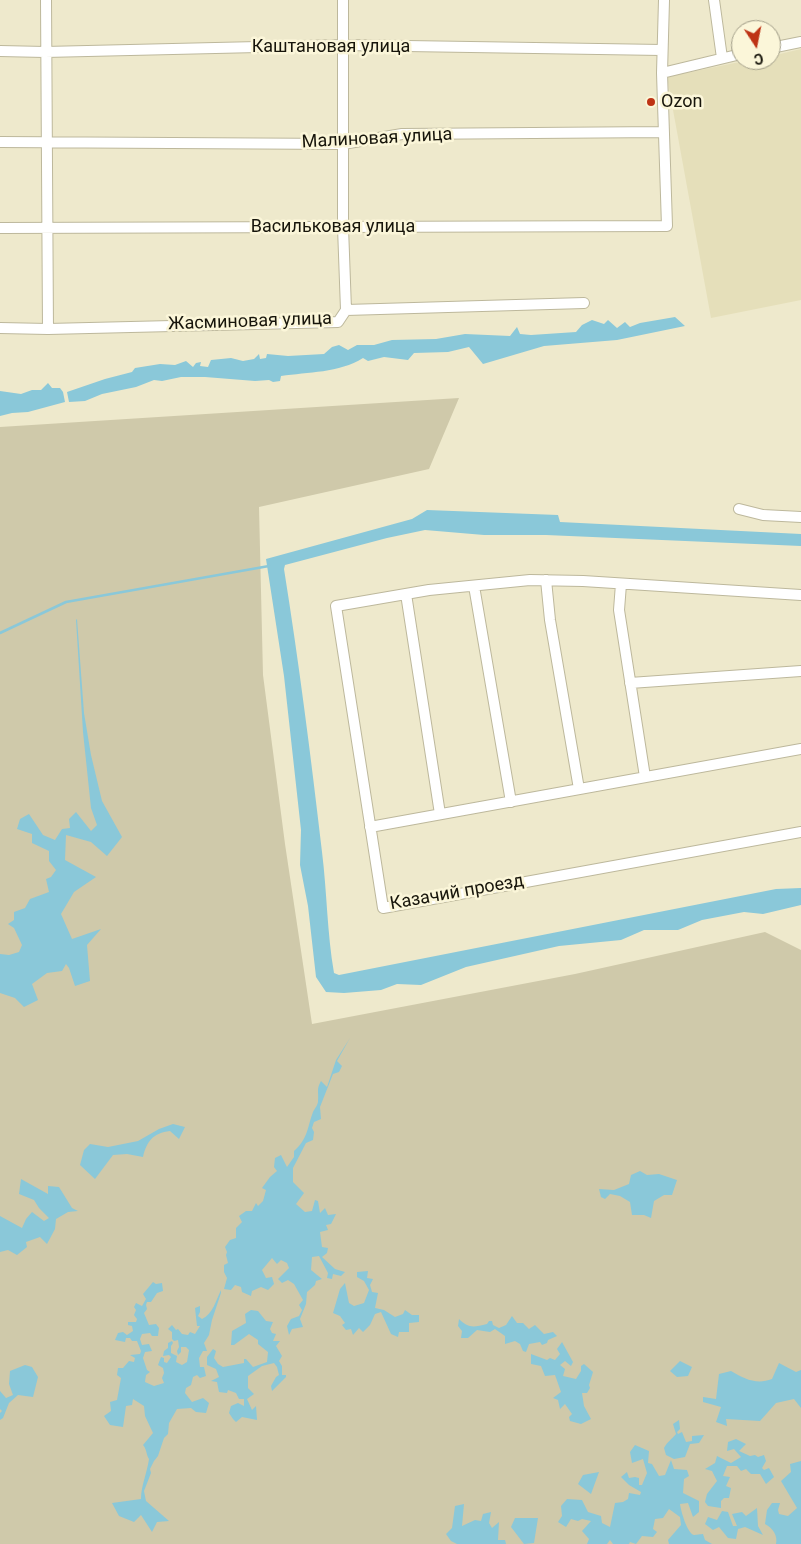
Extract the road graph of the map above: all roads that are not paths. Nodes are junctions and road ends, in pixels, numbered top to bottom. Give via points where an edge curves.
1 (46, 0) edge
2 (343, 0) edge
3 (664, 0) edge
4 (714, 0) edge
5 (801, 42) edge
6 (343, 45) junction
7 (781, 46) edge
8 (662, 50) junction
9 (0, 51) edge
10 (45, 52) junction
11 (731, 56) edge
12 (722, 58) junction
13 (662, 73) junction
14 (664, 132) junction
15 (0, 142) edge
16 (47, 143) junction
17 (343, 144) junction
18 (343, 227) junction
19 (0, 228) edge
20 (48, 228) junction
21 (584, 303) dead end
22 (346, 310) junction
23 (0, 328) edge
24 (48, 329) junction
25 (739, 509) dead end
26 (801, 517) edge
27 (546, 580) junction
28 (621, 584) junction
29 (474, 586) junction
30 (406, 594) junction
31 (801, 595) edge
32 (801, 671) edge
33 (630, 683) junction
34 (801, 749) edge
35 (645, 777) junction
36 (579, 789) junction
37 (511, 802) junction
38 (440, 814) junction
39 (370, 827) junction
40 (801, 832) edge

1 - 10 street
2 - 6 street
3 - 8 street
4 - 12 street
5 - 7 street
6 - 8 street, Каштановая улица
6 - 10 street, Каштановая улица
6 - 17 street
8 - 13 street
9 - 10 street, Каштановая улица
10 - 16 street
11 - 12 street
12 - 13 street
13 - 14 street
14 - 17 street, Малиновая улица via 402,134
14 - 18 street, Васильковая улица via 667,226
15 - 16 street, Малиновая улица
16 - 17 street, Малиновая улица
16 - 20 street
17 - 18 street
18 - 20 street, Васильковая улица
18 - 22 street
19 - 20 street, Васильковая улица
20 - 24 street
21 - 22 street, Жасминовая улица
22 - 24 street, Жасминовая улица via 338,322
23 - 24 street, Жасминовая улица
25 - 26 street via 763,515
27 - 28 street
27 - 29 street
27 - 36 street
28 - 31 street
28 - 33 street via 619,610
29 - 30 street
29 - 37 street
30 - 38 street
30 - 39 street, Казачий проезд via 336,606
32 - 33 street
33 - 35 street
34 - 35 street
35 - 36 street
36 - 37 street
37 - 38 street
38 - 39 street
39 - 40 street, Казачий проезд via 382,908

